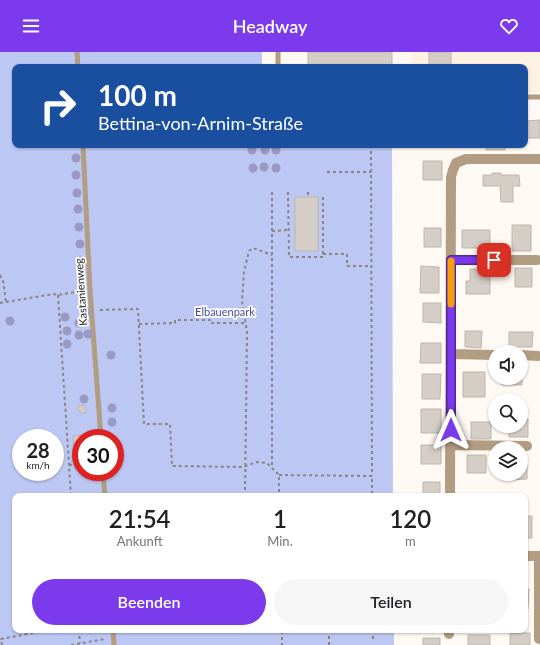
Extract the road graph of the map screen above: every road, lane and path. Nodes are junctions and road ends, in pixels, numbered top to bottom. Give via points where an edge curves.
1 (77, 52) edge
2 (278, 52) edge
3 (78, 64) edge
4 (278, 64) edge
5 (528, 97) edge
6 (540, 97) edge
7 (83, 148) edge
8 (371, 148) edge
9 (540, 159) edge
10 (327, 172) dead end
11 (371, 172) junction
12 (272, 192) dead end
13 (288, 192) dead end
14 (308, 192) dead end
15 (308, 197) dead end
16 (323, 197) dead end
17 (272, 230) junction
18 (289, 230) junction
19 (323, 254) junction
20 (272, 255) junction
21 (451, 260) junction
22 (537, 260) dead end
23 (371, 266) junction
24 (0, 275) edge
25 (90, 290) junction
26 (58, 295) junction
27 (6, 302) junction
28 (0, 303) edge
29 (93, 311) junction
30 (245, 323) junction
31 (138, 324) junction
32 (452, 354) junction
33 (488, 355) edge
34 (528, 355) edge
35 (538, 356) dead end
36 (100, 429) edge
37 (451, 445) junction
38 (488, 445) edge
39 (69, 465) junction
40 (72, 465) edge
41 (246, 466) junction
42 (272, 466) junction
43 (279, 475) junction
44 (372, 476) junction
45 (104, 481) edge
46 (71, 493) edge
47 (105, 493) edge
48 (246, 493) edge
49 (279, 493) edge
50 (372, 493) edge
51 (450, 493) edge
52 (528, 556) edge
53 (540, 556) edge
54 (33, 633) edge
55 (79, 633) edge
56 (113, 633) edge
57 (282, 633) edge
58 (329, 633) edge
59 (373, 633) edge
60 (114, 637) junction
61 (539, 639) edge
62 (373, 640) dead end
63 (80, 643) junction
64 (2, 645) edge
65 (71, 645) edge
66 (114, 645) edge
67 (282, 645) edge
68 (329, 645) edge

1 - 3 lane
2 - 4 lane
5 - 6 lane
7 - 25 lane, Kastanienweg
8 - 11 path
9 - 21 street via 466,159 456,163 451,177
10 - 11 path
11 - 23 path
12 - 17 path
13 - 18 path
14 - 15 path
16 - 19 path
17 - 18 path
17 - 20 path
18 - 19 path via 289,258 323,257
19 - 23 path via 347,254 347,266
20 - 30 path via 253,248 249,251 244,272 242,301
20 - 42 path
21 - 22 street
21 - 32 street
23 - 44 path
24 - 27 path
25 - 26 path
25 - 29 lane, Kastanienweg
26 - 27 path
26 - 39 path
27 - 28 path
29 - 31 path via 138,308
29 - 36 lane, Kastanienweg
30 - 31 path via 175,320 175,323
30 - 41 path
31 - 41 path via 144,424 170,424 172,466
32 - 33 street
32 - 37 street
34 - 35 street
37 - 38 street
37 - 51 street
39 - 40 path
39 - 46 path
41 - 42 path via 257,462
41 - 48 path
42 - 43 path
43 - 44 path
43 - 49 path
44 - 50 path
45 - 47 lane
52 - 53 street
53 - 61 street
54 - 64 path via 1,639
55 - 63 path
56 - 60 lane
57 - 67 path
58 - 68 path
59 - 62 path
60 - 63 path
60 - 66 lane
63 - 65 path

